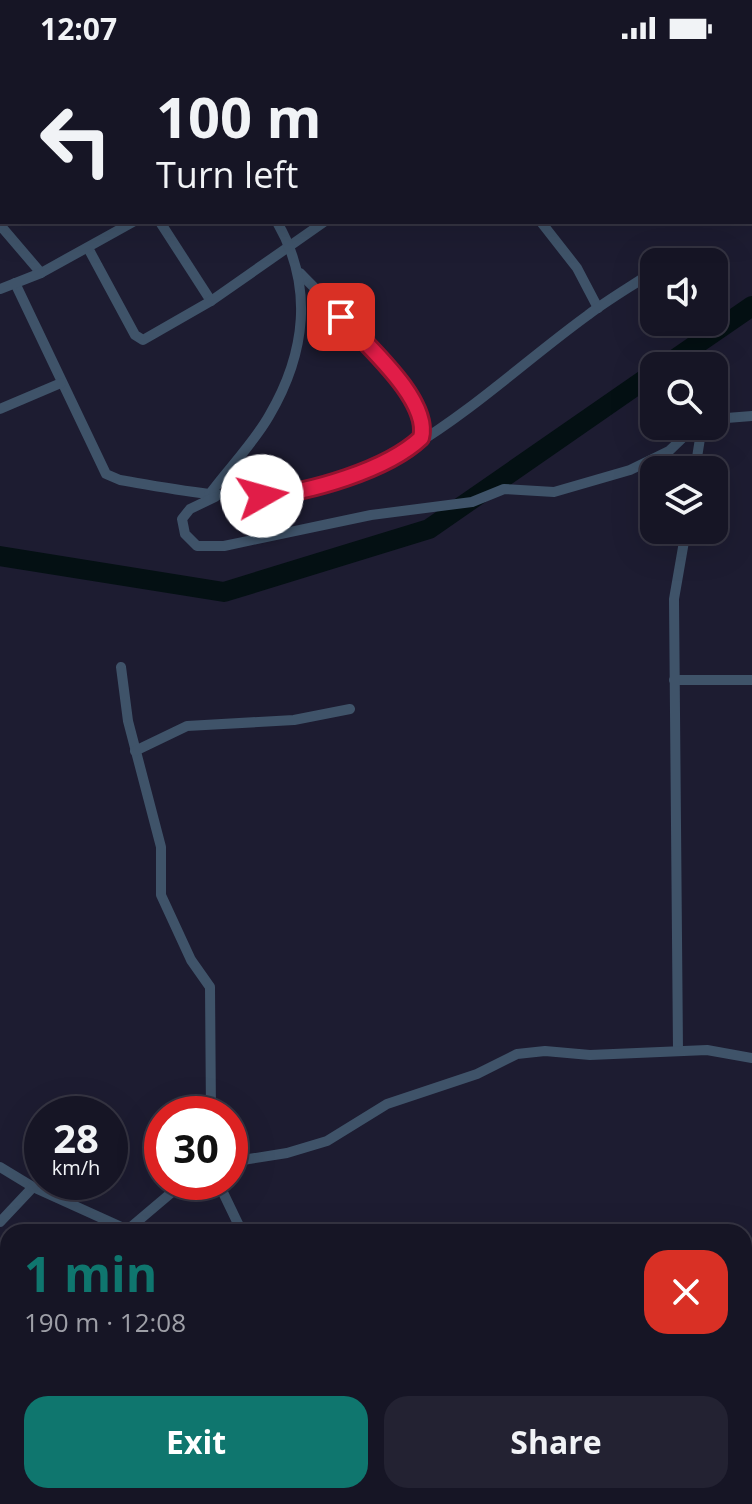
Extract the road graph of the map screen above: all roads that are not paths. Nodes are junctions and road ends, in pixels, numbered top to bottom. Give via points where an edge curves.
1 (129, 224) edge
2 (161, 224) edge
3 (278, 224) edge
4 (321, 224) edge
5 (543, 224) edge
6 (0, 225) edge
7 (291, 246) junction
8 (88, 248) junction
9 (297, 270) junction
10 (41, 273) junction
11 (640, 280) edge
12 (15, 283) junction
13 (0, 289) edge
14 (211, 301) junction
15 (598, 308) junction
16 (61, 383) junction
17 (0, 409) edge
18 (752, 416) edge
19 (728, 418) edge
20 (421, 438) junction
21 (680, 440) edge
22 (213, 496) junction
23 (684, 544) edge
24 (121, 667) dead end
25 (674, 680) junction
26 (752, 680) edge
27 (350, 709) dead end
28 (135, 751) junction
29 (678, 1051) junction
30 (752, 1058) edge
31 (211, 1096) edge
32 (248, 1159) edge
33 (0, 1167) edge
34 (24, 1182) edge
35 (24, 1197) edge
36 (60, 1200) edge
37 (163, 1200) edge
38 (227, 1200) edge
39 (0, 1222) edge
40 (111, 1224) edge
41 (134, 1224) edge
42 (238, 1224) edge

1 - 8 street
2 - 14 street
3 - 7 street
4 - 7 street
5 - 15 street via 577,268
6 - 10 street
7 - 9 street
7 - 14 street
8 - 10 street
8 - 14 street via 138,339
9 - 20 street via 405,387 422,423
9 - 22 street via 301,330 288,372 270,416
10 - 12 street
11 - 15 street
12 - 13 street
12 - 16 street
15 - 20 street via 482,401
16 - 17 street
16 - 22 street via 106,474
18 - 19 street
20 - 22 street via 361,472 315,488
21 - 22 street via 669,451 614,476 554,492 504,489 472,502 323,524 224,546 197,546 185,534 183,515
23 - 25 street via 674,599
24 - 28 street
25 - 26 street
25 - 29 street
27 - 28 street via 294,720 187,726
28 - 31 street via 161,847 161,895 191,960 210,987
29 - 30 street
29 - 32 street via 517,1054 467,1078 387,1104 327,1141
33 - 34 street
35 - 39 street
36 - 40 street
37 - 41 street
38 - 42 street

